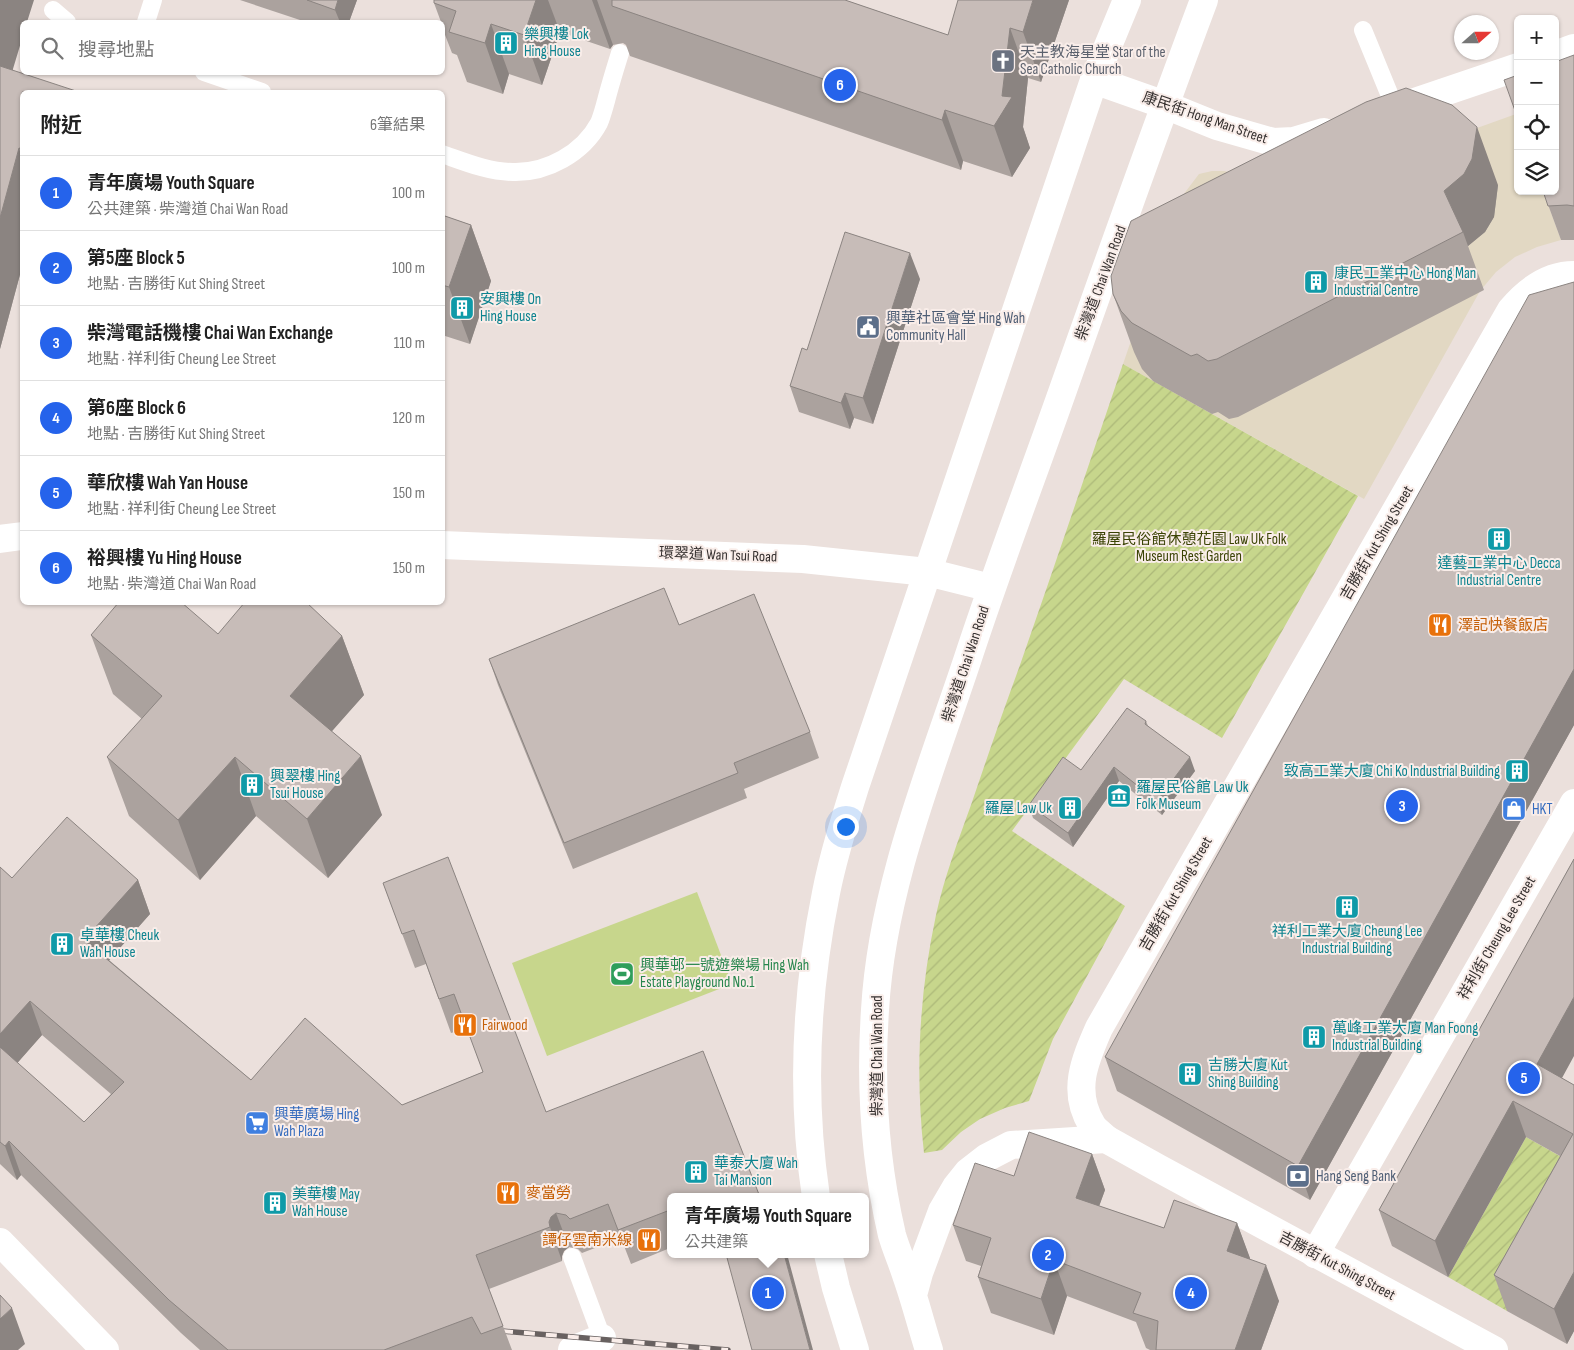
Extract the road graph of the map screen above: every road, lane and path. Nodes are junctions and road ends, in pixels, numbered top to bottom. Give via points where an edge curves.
1 (153, 0) edge
2 (1127, 0) edge
3 (1204, 0) edge
4 (53, 10) dead end
5 (65, 20) edge
6 (147, 20) edge
7 (1364, 30) dead end
8 (1574, 48) edge
9 (620, 53) dead end
10 (1559, 53) edge
11 (1514, 68) edge
12 (213, 75) edge
13 (1094, 80) junction
14 (256, 90) edge
15 (1165, 105) junction
16 (1395, 108) junction
17 (445, 155) edge
18 (1574, 275) edge
19 (20, 536) edge
20 (0, 539) edge
21 (445, 544) edge
22 (927, 572) junction
23 (991, 588) junction
24 (1574, 803) edge
25 (1567, 831) edge
26 (1106, 1138) junction
27 (816, 1193) edge
28 (0, 1242) edge
29 (1315, 1254) junction
30 (572, 1257) edge
31 (829, 1258) edge
32 (913, 1295) junction
33 (602, 1338) joint
34 (104, 1350) edge
35 (572, 1350) edge
36 (855, 1350) edge
37 (929, 1350) edge
38 (1494, 1350) edge

1 - 6 lane
2 - 13 street
3 - 15 street, 柴灣道 Chai Wan Road
4 - 5 lane
7 - 16 lane
8 - 10 street
9 - 17 lane via 600,122 574,152 533,170 513,172 490,169
11 - 16 street, 康民街 Hong Man Street
12 - 14 lane
13 - 15 street, 康民街 Hong Man Street
13 - 22 street
15 - 16 street, 康民街 Hong Man Street via 1217,126 1273,142 1312,136
15 - 23 street, 柴灣道 Chai Wan Road
18 - 26 street, 吉勝街 Kut Shing Street via 1551,279 1536,286 1511,310 1099,1028 1085,1060 1081,1080 1082,1104 1092,1126
19 - 20 street
21 - 22 street, 環翠道 Wan Tsui Road via 803,558
22 - 23 street, 環翠道 Wan Tsui Road
22 - 27 street via 855,787 824,902 809,1047 809,1117
23 - 32 street, 柴灣道 Chai Wan Road via 901,858 880,955 873,1071 879,1157 894,1240
24 - 25 street, 祥利街 Cheung Lee Street
25 - 29 street, 祥利街 Cheung Lee Street
26 - 29 street, 吉勝街 Kut Shing Street
26 - 32 street via 1011,1145 986,1158 956,1187 942,1211
28 - 34 street
29 - 38 street, 吉勝街 Kut Shing Street
30 - 33 lane
31 - 36 street
32 - 37 street, 柴灣道 Chai Wan Road
33 - 35 street

